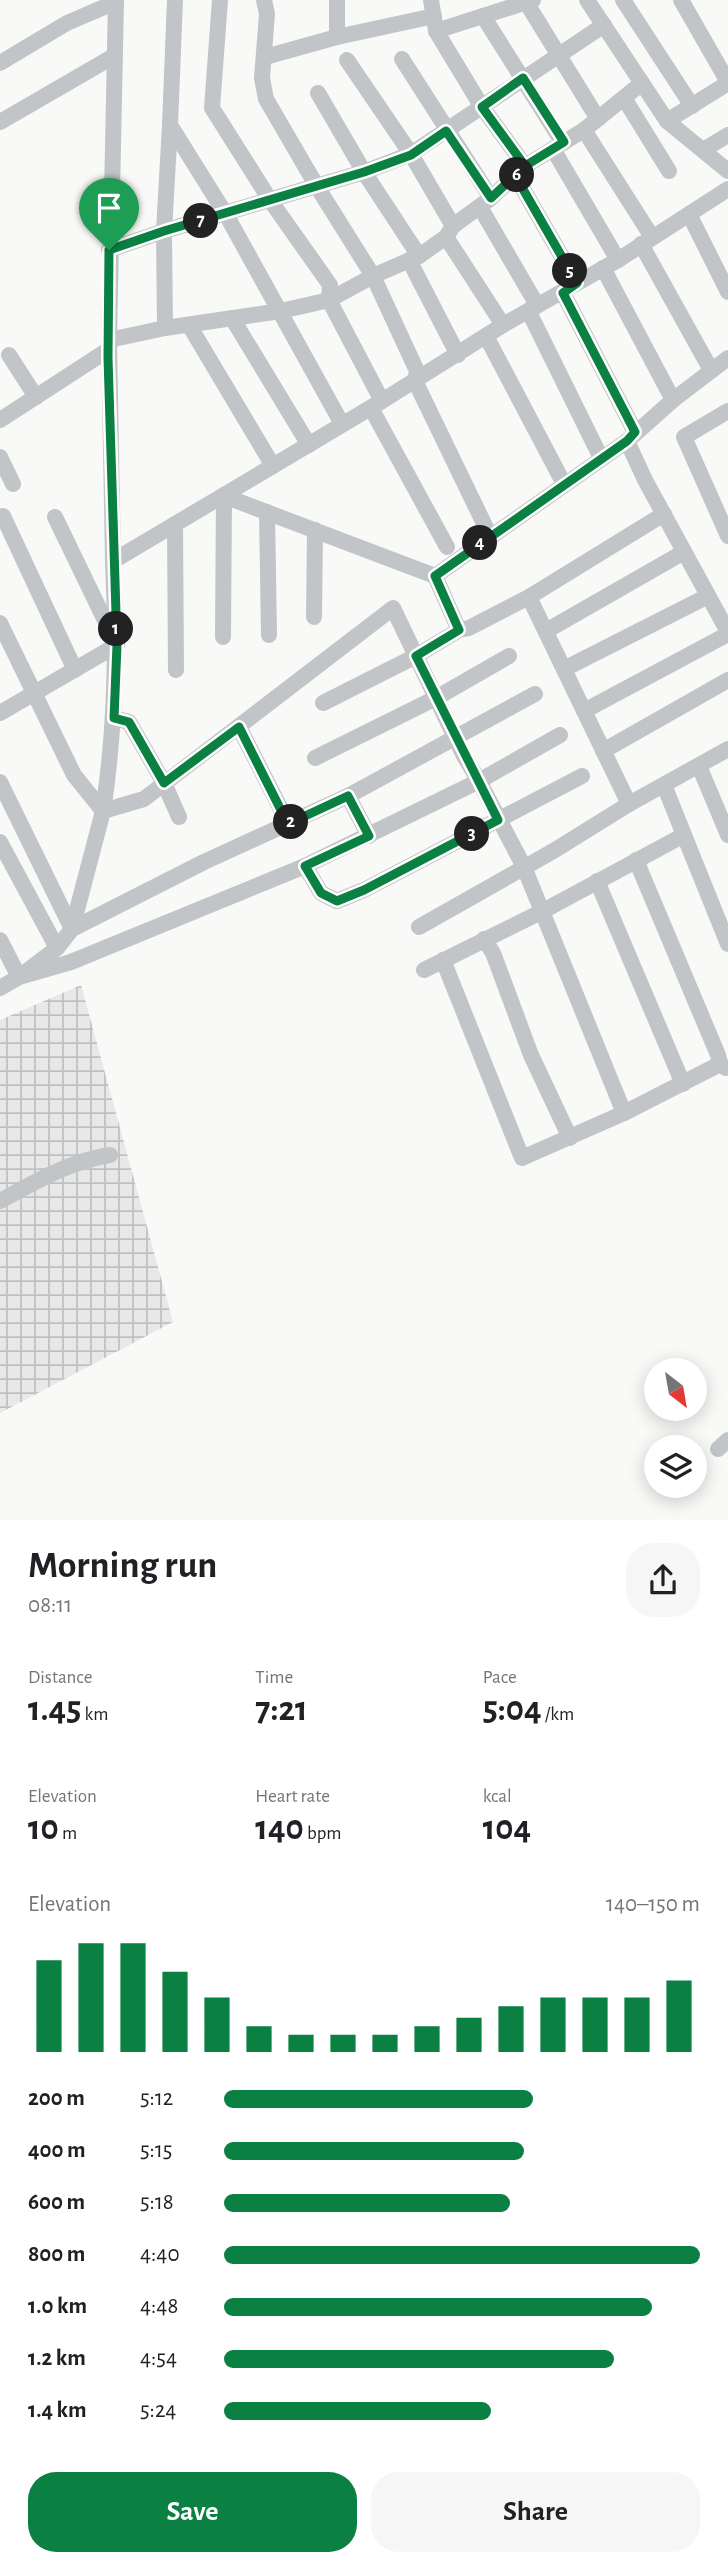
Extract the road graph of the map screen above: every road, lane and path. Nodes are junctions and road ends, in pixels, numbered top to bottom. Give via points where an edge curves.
1 (175, 0) edge
2 (220, 0) edge
3 (264, 0) edge
4 (337, 0) edge
5 (587, 0) edge
6 (622, 0) edge
7 (681, 0) edge
8 (116, 1) edge
9 (530, 1) edge
10 (434, 15) edge
11 (482, 16) junction
12 (604, 25) junction
13 (337, 37) junction
14 (560, 54) junction
15 (114, 56) junction
16 (265, 57) junction
17 (402, 59) dead end
18 (347, 60) dead end
19 (0, 63) edge
20 (523, 78) junction
21 (642, 83) junction
22 (728, 83) edge
23 (318, 93) dead end
24 (624, 98) junction
25 (692, 106) junction
26 (482, 107) junction
27 (598, 119) junction
28 (667, 121) junction
29 (0, 122) edge
30 (170, 125) junction
31 (584, 130) junction
32 (446, 131) junction
33 (728, 135) edge
34 (558, 146) junction
35 (703, 150) junction
36 (411, 155) junction
37 (520, 171) junction
38 (669, 171) dead end
39 (728, 171) edge
40 (364, 172) junction
41 (316, 185) junction
42 (728, 189) edge
43 (270, 200) junction
44 (485, 202) junction
45 (226, 214) junction
46 (689, 214) junction
47 (164, 231) junction
48 (450, 231) junction
49 (647, 241) junction
50 (109, 250) junction
51 (414, 258) junction
52 (618, 260) junction
53 (603, 268) junction
54 (373, 276) junction
55 (570, 288) junction
56 (728, 292) edge
57 (329, 300) junction
58 (533, 308) junction
59 (281, 311) junction
60 (232, 318) junction
61 (189, 325) junction
62 (503, 325) junction
63 (165, 328) junction
64 (486, 336) junction
65 (108, 345) junction
66 (9, 355) dead end
67 (458, 355) junction
68 (728, 358) edge
69 (711, 370) junction
70 (415, 381) junction
71 (36, 397) junction
72 (673, 400) junction
73 (376, 405) junction
74 (726, 417) edge
75 (0, 420) edge
76 (342, 424) junction
77 (631, 436) junction
78 (309, 445) junction
79 (0, 457) edge
80 (601, 458) junction
81 (273, 466) junction
82 (13, 484) dead end
83 (564, 484) junction
84 (224, 496) junction
85 (267, 512) junction
86 (664, 514) junction
87 (3, 516) dead end
88 (55, 517) dead end
89 (175, 525) junction
90 (315, 530) junction
91 (490, 536) junction
92 (728, 537) edge
93 (447, 547) dead end
94 (684, 552) junction
95 (113, 561) junction
96 (435, 576) junction
97 (708, 596) junction
98 (529, 597) junction
99 (314, 617) dead end
100 (0, 623) edge
101 (459, 630) junction
102 (546, 631) junction
103 (728, 633) edge
104 (269, 635) dead end
105 (223, 637) dead end
106 (117, 645) junction
107 (416, 656) junction
108 (509, 656) dead end
109 (564, 669) junction
110 (75, 670) junction
111 (176, 670) dead end
112 (728, 680) edge
113 (34, 694) junction
114 (535, 694) dead end
115 (436, 698) junction
116 (323, 703) dead end
117 (584, 710) junction
118 (0, 713) edge
119 (114, 718) junction
120 (239, 727) junction
121 (560, 735) dead end
122 (457, 738) junction
123 (728, 749) edge
124 (604, 751) junction
125 (315, 758) dead end
126 (699, 766) junction
127 (582, 776) dead end
128 (479, 781) junction
129 (0, 782) edge
130 (164, 783) junction
131 (664, 785) junction
132 (348, 796) junction
133 (629, 804) junction
134 (103, 811) junction
135 (179, 817) dead end
136 (498, 820) junction
137 (288, 824) junction
138 (684, 835) junction
139 (728, 835) edge
140 (369, 836) junction
141 (0, 842) edge
142 (636, 860) junction
143 (305, 866) junction
144 (524, 867) junction
145 (597, 881) junction
146 (543, 911) junction
147 (419, 927) dead end
148 (72, 929) junction
149 (484, 939) junction
150 (0, 940) edge
151 (728, 944) edge
152 (57, 948) junction
153 (443, 960) junction
154 (424, 970) dead end
155 (19, 977) junction
156 (0, 988) edge
157 (723, 1059) edge
158 (683, 1084) junction
159 (624, 1113) junction
160 (570, 1138) junction
161 (110, 1155) dead end
162 (0, 1201) edge

1 - 30 street
2 - 43 street via 212,108
3 - 16 street
4 - 13 street
5 - 12 street
6 - 25 street
7 - 22 street
8 - 15 street
8 - 19 street via 67,23
9 - 11 street
9 - 14 street
10 - 11 street
10 - 13 street
10 - 26 street
11 - 20 street
12 - 14 street
12 - 21 street
13 - 16 street
14 - 20 street
14 - 27 street
15 - 29 street
15 - 50 street
16 - 41 street via 266,99
17 - 32 street
18 - 36 street
20 - 26 street
20 - 34 street
21 - 24 street
21 - 28 street
22 - 25 street
23 - 40 street
24 - 27 street
24 - 38 street
25 - 28 street
26 - 32 street
26 - 37 street
27 - 31 street
28 - 35 street
30 - 45 street
30 - 47 street
31 - 34 street
31 - 49 street
32 - 36 street
32 - 44 street
33 - 35 street
34 - 37 street
34 - 52 street
35 - 39 street
36 - 40 street
36 - 48 street
37 - 44 street
37 - 55 street
40 - 41 street
40 - 51 street
41 - 43 street
41 - 54 street
42 - 46 street
43 - 45 street
43 - 57 street via 330,285
44 - 48 street
44 - 58 street
45 - 47 street
45 - 59 street
46 - 49 street
46 - 56 street
47 - 50 street
47 - 63 street
48 - 51 street
48 - 62 street
49 - 52 street
49 - 69 street
50 - 65 street
51 - 54 street
51 - 67 street
52 - 53 street
53 - 55 street
53 - 72 street
54 - 57 street
54 - 70 street via 417,370
55 - 58 street
55 - 77 street
57 - 59 street
57 - 73 street
58 - 62 street
58 - 80 street
59 - 60 street
59 - 76 street
60 - 61 street
60 - 78 street
61 - 63 street
61 - 81 street
62 - 64 street
63 - 65 street
64 - 67 street
64 - 83 street
65 - 71 street
65 - 95 street
66 - 71 street
67 - 70 street
68 - 69 street
69 - 72 street
70 - 73 street
70 - 91 street
71 - 75 street
72 - 77 street
73 - 76 street
73 - 93 street
74 - 92 street via 684,437
76 - 78 street
77 - 80 street
77 - 86 street
78 - 81 street
79 - 82 street
80 - 83 street
81 - 84 street
83 - 91 street
84 - 85 street
84 - 89 street
84 - 105 street
85 - 90 street
85 - 104 street
86 - 94 street
86 - 98 street
87 - 110 street
88 - 106 street
89 - 95 street
89 - 111 street
90 - 96 street
90 - 99 street
91 - 96 street
94 - 97 street
94 - 102 street
95 - 106 street
96 - 101 street
97 - 103 street
97 - 109 street
98 - 101 street
98 - 102 street
100 - 113 street
101 - 107 street
102 - 109 street
103 - 117 street
106 - 110 street
106 - 119 street
107 - 115 street
107 - 116 street
107 - 120 street via 393,608
108 - 115 street
109 - 117 street
110 - 113 street
112 - 124 street
113 - 118 street
113 - 134 street via 74,775
114 - 122 street
115 - 122 street
115 - 125 street
117 - 124 street
119 - 130 street via 129,722
119 - 134 street
120 - 130 street
120 - 137 street
121 - 128 street
122 - 128 street
122 - 132 street
123 - 126 street
124 - 133 street
126 - 131 street
126 - 139 street
127 - 136 street
128 - 136 street
128 - 140 street
129 - 148 street
130 - 134 street via 144,799
130 - 135 street
131 - 133 street
131 - 138 street
132 - 137 street
132 - 140 street
133 - 144 street
134 - 148 street
136 - 143 street via 337,901 321,893
136 - 144 street
137 - 148 street
138 - 142 street
138 - 151 street
140 - 143 street
141 - 152 street
142 - 145 street
142 - 157 street
143 - 155 street via 71,962
144 - 146 street
144 - 147 street
145 - 146 street
145 - 158 street
146 - 149 street
146 - 159 street
148 - 152 street
149 - 153 street
149 - 160 street
150 - 155 street
152 - 155 street
153 - 154 street
153 - 160 street via 522,1158
155 - 156 street
157 - 158 street
158 - 159 street
159 - 160 street
161 - 162 street via 59,1170

